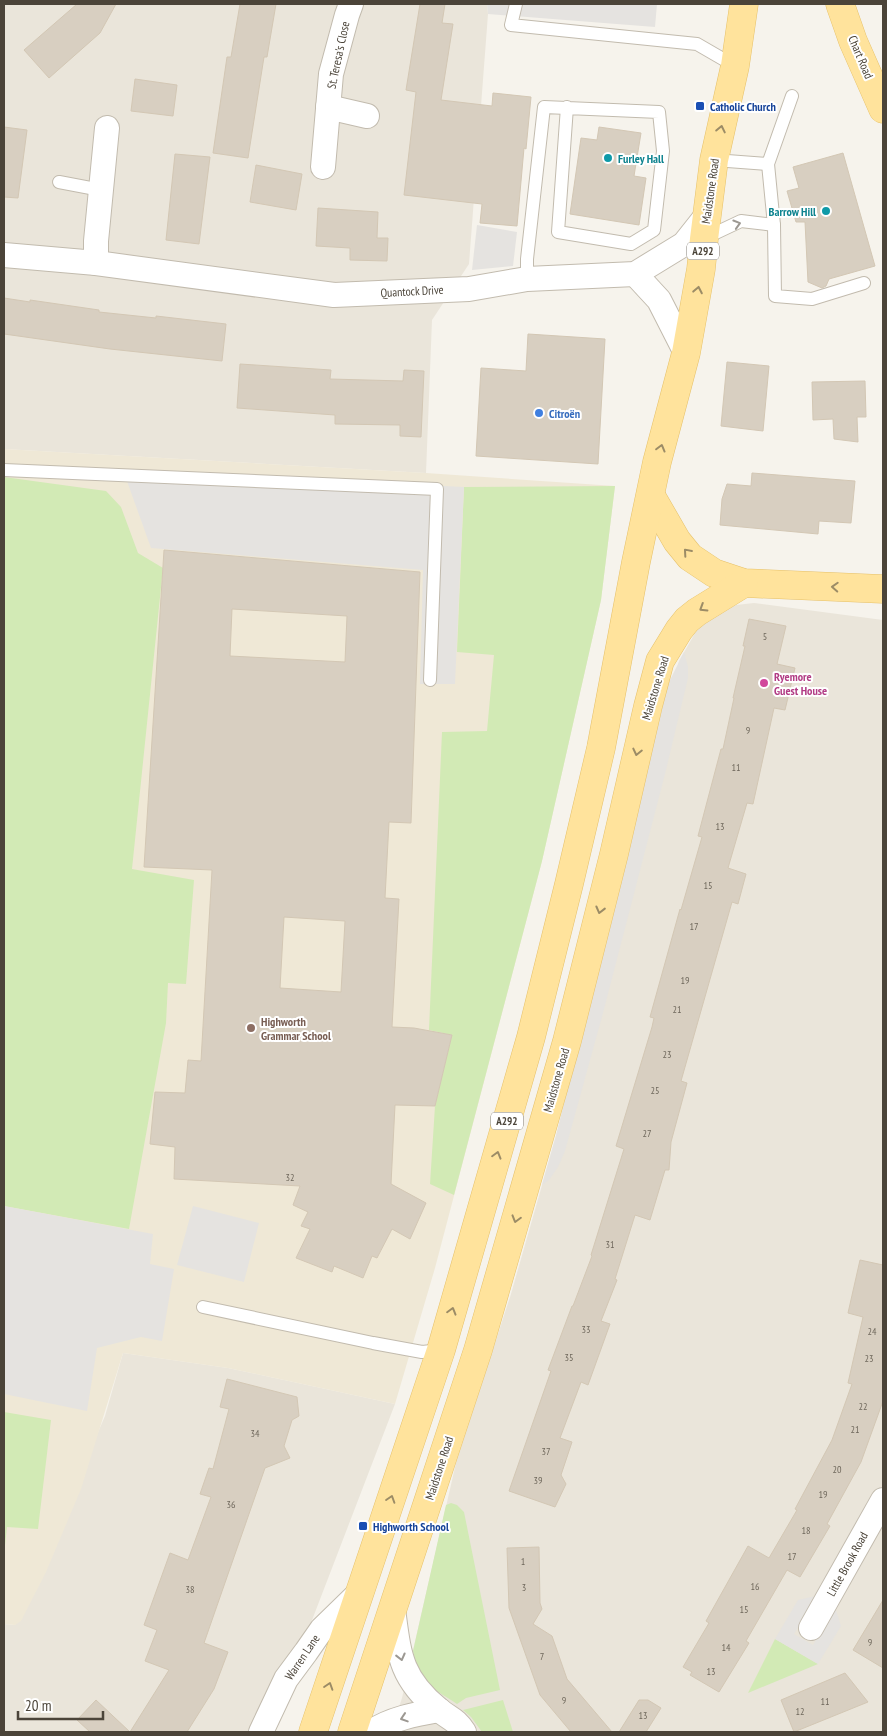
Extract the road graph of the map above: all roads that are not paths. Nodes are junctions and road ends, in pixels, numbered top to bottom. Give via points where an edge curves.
1 (352, 4) edge
2 (516, 4) edge
3 (744, 4) edge
4 (840, 4) edge
5 (735, 66) junction
6 (792, 96) dead end
7 (567, 107) junction
8 (328, 108) junction
9 (883, 109) edge
10 (367, 116) dead end
11 (106, 128) dead end
12 (714, 160) junction
13 (768, 164) junction
14 (323, 167) dead end
15 (59, 182) dead end
16 (101, 190) junction
17 (774, 225) junction
18 (705, 227) junction
19 (4, 255) edge
20 (96, 263) junction
21 (635, 274) junction
22 (527, 279) junction
23 (864, 283) dead end
24 (686, 353) junction
25 (4, 470) edge
26 (651, 496) junction
27 (744, 583) junction
28 (883, 590) edge
29 (430, 680) dead end
30 (203, 1307) dead end
31 (441, 1350) junction
32 (883, 1500) edge
33 (359, 1593) junction
34 (393, 1609) junction
35 (811, 1628) dead end
36 (439, 1710) junction
37 (261, 1732) edge
38 (313, 1732) edge
39 (352, 1732) edge
40 (371, 1732) edge
41 (464, 1732) edge

1 - 8 street, St. Teresa's Close via 346,15 331,74
2 - 5 lane via 511,25 697,44
3 - 5 main road, Maidstone Road / A292
4 - 9 main road, Chart Road
12 -> 5 main road, Maidstone Road / A292
6 - 13 lane
7 - 7 lane via 659,112 663,151 654,230 631,244 558,232
7 - 22 lane via 544,107
8 - 10 street, St. Teresa's Close
8 - 14 street, St. Teresa's Close
11 - 16 street
12 - 13 lane
12 - 18 main road, Maidstone Road / A292
13 - 17 lane
15 - 16 lane
16 - 20 street
18 -> 17 lane via 741,221
17 - 23 lane via 775,296 812,299
18 - 21 street, Quantock Drive
24 -> 18 main road, Maidstone Road / A292 via 702,269
19 - 20 street, Quantock Drive
20 - 22 street, Quantock Drive via 334,295 469,289
21 - 22 street, Quantock Drive
21 - 24 street via 659,300
26 -> 24 main road, Maidstone Road / A292
25 - 29 lane via 437,489
27 -> 26 main road via 714,573 690,557
31 -> 26 main road, Maidstone Road / A292 via 531,1037 569,884 601,748
28 -> 27 main road
27 -> 34 main road, Maidstone Road / A292 via 688,620 660,661 567,1041 478,1350
30 - 31 lane via 422,1352
33 -> 31 main road, Maidstone Road / A292
32 - 35 street, Little Brook Road
33 - 37 street, Warren Lane via 322,1629 286,1679
38 -> 33 main road, Maidstone Road / A292
34 -> 36 street via 402,1664 410,1680
34 - 39 main road, Maidstone Road / A292
36 -> 40 street via 420,1713
36 - 41 street

